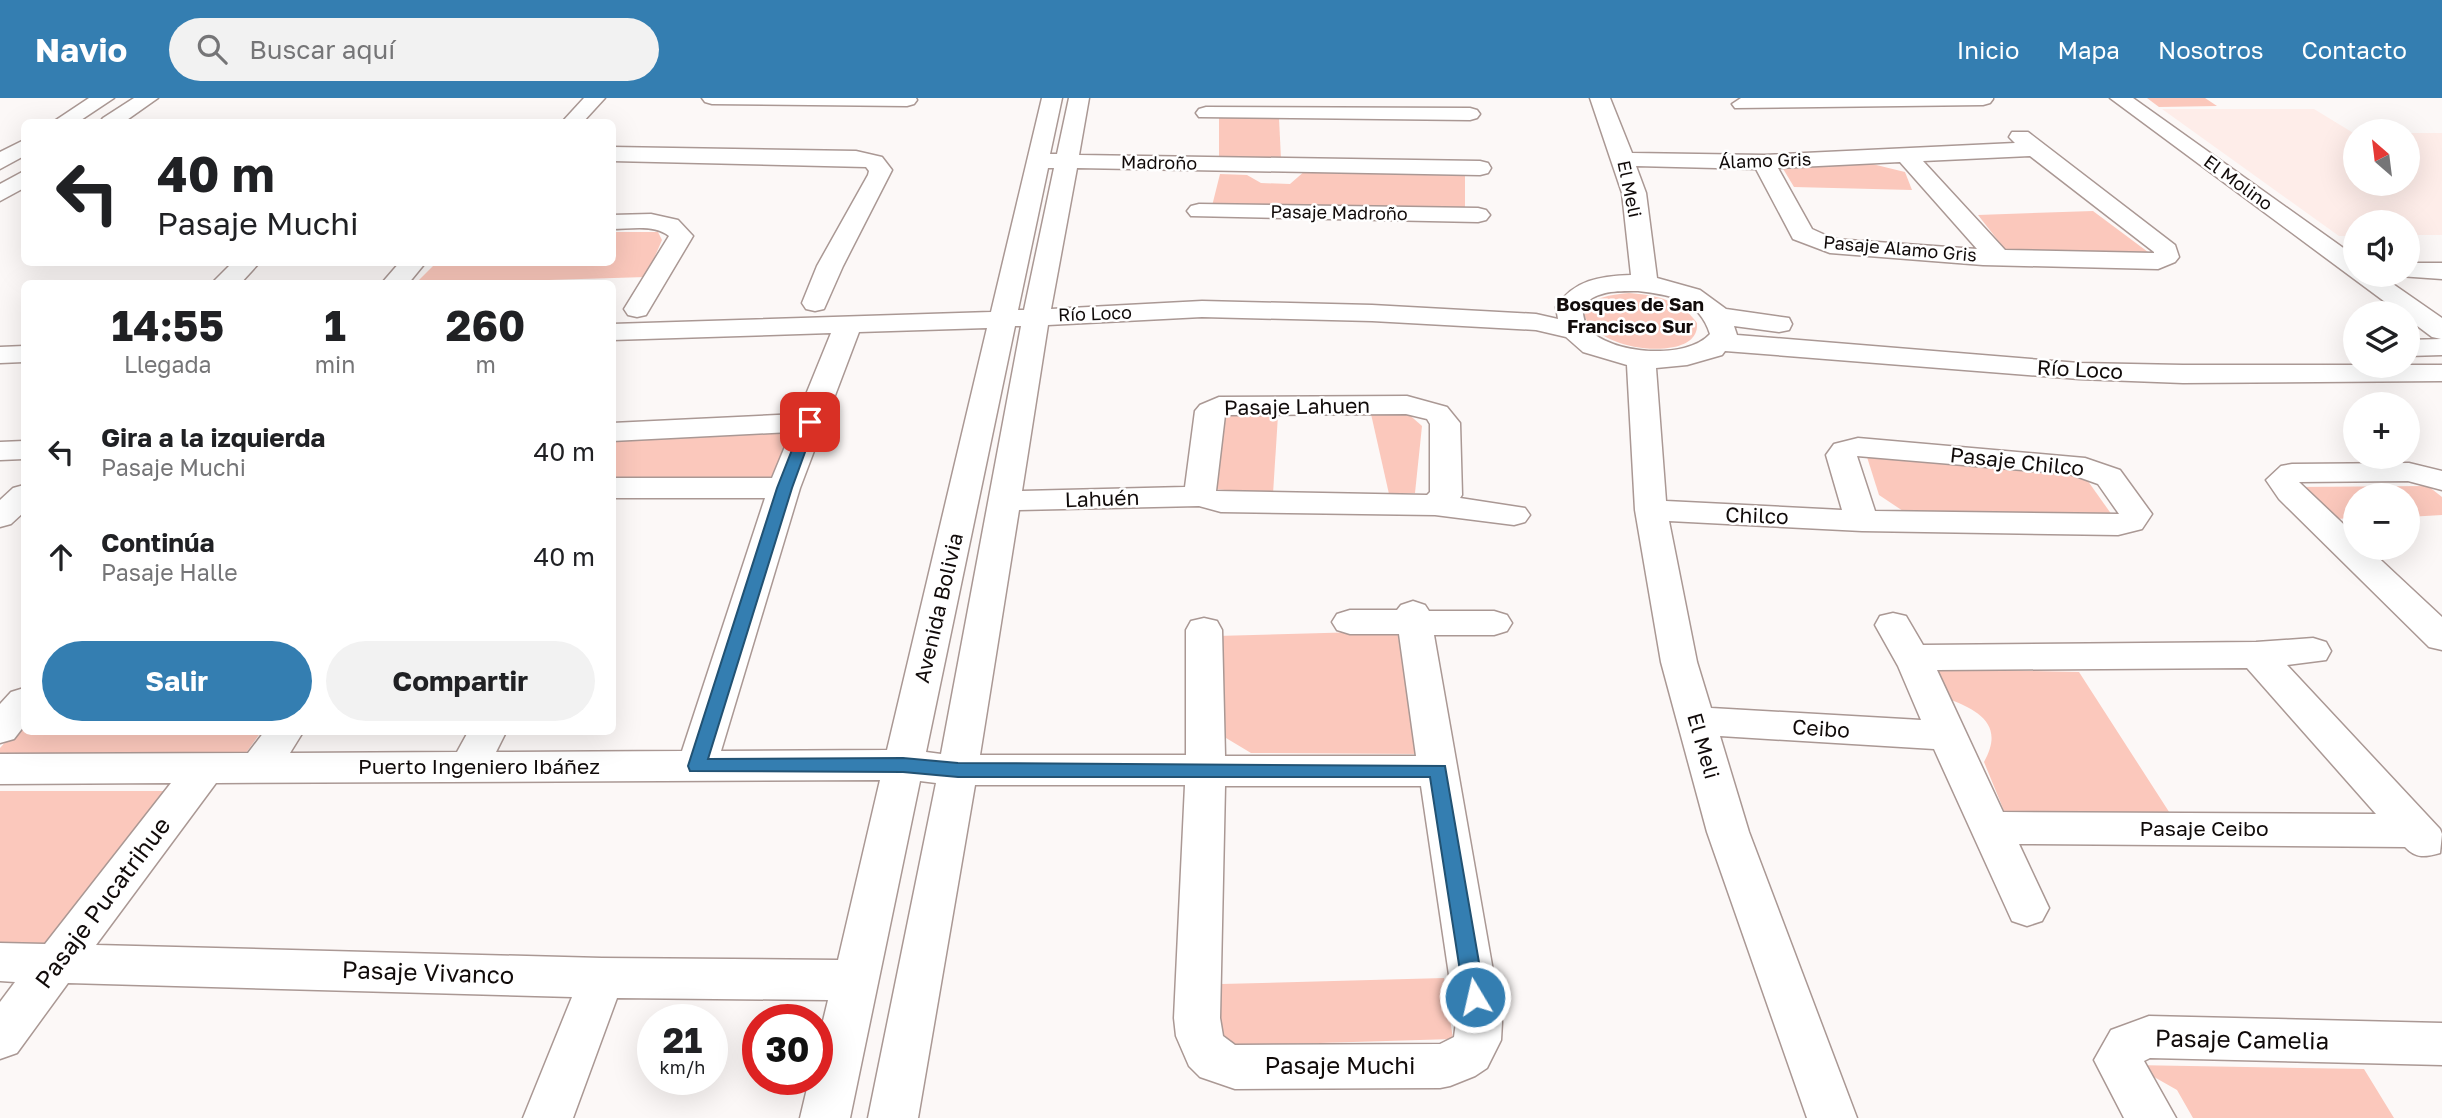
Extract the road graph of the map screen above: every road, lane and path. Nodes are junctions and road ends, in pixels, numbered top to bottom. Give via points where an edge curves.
1 (104, 98) edge
2 (149, 98) edge
3 (595, 98) edge
4 (712, 98) edge
5 (748, 98) edge
6 (1052, 98) edge
7 (1079, 98) edge
8 (1600, 98) edge
9 (2120, 98) edge
10 (881, 99) edge
11 (1982, 99) edge
12 (907, 100) dead end
13 (1855, 100) edge
14 (1740, 108) edge
15 (2002, 113) dead end
16 (69, 119) edge
17 (115, 119) edge
18 (575, 119) edge
19 (21, 149) edge
20 (616, 154) edge
21 (1905, 154) junction
22 (1623, 159) junction
23 (1038, 160) junction
24 (0, 162) edge
25 (1068, 162) junction
26 (1764, 162) junction
27 (1205, 163) junction
28 (1480, 168) junction
29 (21, 180) edge
30 (0, 194) edge
31 (616, 222) edge
32 (1998, 257) junction
33 (2343, 259) edge
34 (244, 266) edge
35 (410, 266) edge
36 (2420, 271) edge
37 (2442, 271) edge
38 (228, 280) edge
39 (398, 280) edge
40 (1645, 284) junction
41 (2381, 287) edge
42 (815, 303) junction
43 (1570, 303) junction
44 (1039, 307) junction
45 (1005, 308) junction
46 (625, 310) edge
47 (848, 325) junction
48 (1718, 330) junction
49 (21, 331) edge
50 (2442, 331) edge
51 (0, 332) edge
52 (616, 332) edge
53 (1577, 332) junction
54 (2442, 346) edge
55 (2420, 347) edge
56 (2343, 350) edge
57 (21, 354) edge
58 (0, 355) edge
59 (1641, 359) junction
60 (2442, 373) edge
61 (810, 422) junction
62 (616, 432) edge
63 (21, 450) edge
64 (0, 451) edge
65 (2442, 481) edge
66 (785, 488) junction
67 (616, 490) edge
68 (1200, 496) junction
69 (21, 498) edge
70 (1004, 501) junction
71 (1435, 505) junction
72 (1651, 510) junction
73 (1514, 515) dead end
74 (0, 517) edge
75 (1862, 521) junction
76 (1413, 617) junction
77 (1350, 622) dead end
78 (1494, 623) dead end
79 (1893, 625) dead end
80 (1203, 630) dead end
81 (2442, 638) edge
82 (2313, 651) dead end
83 (2256, 656) junction
84 (1915, 658) junction
85 (21, 705) edge
86 (1695, 721) junction
87 (0, 729) edge
88 (282, 735) edge
89 (486, 735) edge
90 (1947, 736) junction
91 (903, 765) junction
92 (697, 766) junction
93 (469, 767) junction
94 (205, 768) junction
95 (260, 768) junction
96 (0, 769) edge
97 (958, 770) junction
98 (1206, 771) junction
99 (1438, 771) junction
100 (1992, 828) junction
101 (2026, 908) dead end
102 (0, 962) edge
103 (58, 962) junction
104 (601, 978) junction
105 (856, 980) junction
106 (0, 1038) edge
107 (2442, 1044) edge
108 (548, 1118) edge
109 (825, 1118) edge
110 (893, 1118) edge
111 (1832, 1118) edge
112 (2151, 1118) edge

1 - 16 street
2 - 17 street
3 - 18 street
4 - 5 street
5 - 10 street
6 - 23 street, Avenida Bolivia
7 - 25 street, Avenida Bolivia
8 - 22 street, El Meli
9 - 33 street, El Molino
10 - 12 street
11 - 13 street
11 - 15 street
13 - 14 street
19 - 24 street
20 - 42 street via 874,162 881,170 879,175
21 - 26 street, Álamo Gris
21 - 32 street, Pasaje Alamo Gris
21 - 32 street, Pasaje Alamo Gris via 2027,143 2166,250 2158,261
22 - 26 street, Álamo Gris
22 - 40 street, El Meli via 1634,194
23 - 25 street, Madroño
23 - 45 street, Avenida Bolivia
25 - 27 street, Madroño
25 - 44 street, Avenida Bolivia
26 - 32 street, Pasaje Alamo Gris via 1802,234 1813,241 1830,246
27 - 28 street, Madroño
27 - 28 street, Pasaje Madroño via 1206,107 1469,109
27 - 28 street, Pasaje Madroño via 1199,220 1478,224
29 - 30 street
31 - 46 street via 664,224 677,228 681,236
34 - 38 street
35 - 39 street
36 - 37 street
40 - 43 street via 1602,286
40 - 48 street via 1692,297
41 - 50 street
42 - 45 street, Río Loco
42 - 46 street, Río Loco
43 - 44 street, Río Loco via 1329,294
43 - 53 street via 1567,315
44 - 45 street, Río Loco
44 - 53 street, Río Loco via 1350,312 1536,322
44 - 70 street, Avenida Bolivia
45 - 47 street, Río Loco
45 - 91 street, Avenida Bolivia
47 - 52 street, Río Loco
47 - 61 street
48 - 56 street, Río Loco via 2248,352
48 - 59 street, Río Loco via 1706,352 1688,358
48 - 60 street, Río Loco via 1750,343 2078,371
49 - 51 street
53 - 59 street, Río Loco via 1604,349
54 - 55 street
57 - 58 street
59 - 72 street, El Meli
61 - 62 street
61 - 66 street
63 - 64 street
65 - 81 street via 2409,472 2292,473 2282,480
66 - 67 street
66 - 92 street
68 - 70 street, Lahuén
68 - 71 street via 1221,502
68 - 71 street, Pasaje Lahuen via 1210,411 1219,406 1407,405 1437,413 1445,423 1446,495
69 - 74 street
70 - 97 street, Avenida Bolivia
71 - 73 street
72 - 75 street, Chilco
72 - 86 street, El Meli via 1671,631
75 - 75 street, Pasaje Chilco via 2118,525 2130,522 2136,514 2109,477 2083,467 1858,447 1840,455
76 - 77 street
76 - 78 street
76 - 99 street, Pasaje Muchi
79 - 84 street
80 - 98 street, Pasaje Muchi
82 - 83 street
83 - 84 street
83 - 100 street, Pasaje Ceibo via 2422,837
84 - 90 street
85 - 87 street
86 - 90 street, Ceibo
86 - 111 street, El Meli via 1728,832
88 - 95 street
89 - 93 street
90 - 100 street
91 - 92 street, Puerto Ingeniero Ibáñez
91 - 97 street, Puerto Ingeniero Ibáñez
91 - 105 street, Avenida Bolivia
92 - 93 street, Puerto Ingeniero Ibáñez
93 - 95 street, Puerto Ingeniero Ibáñez
94 - 95 street, Puerto Ingeniero Ibáñez
94 - 96 street, Puerto Ingeniero Ibáñez
94 - 103 street, Pasaje Pucatrihue
97 - 98 street, Puerto Ingeniero Ibáñez
97 - 110 street, Avenida Bolivia
98 - 99 street
98 - 99 street, Pasaje Muchi via 1198,1032 1209,1057 1222,1065 1249,1067 1440,1066 1475,1049 1479,1022
100 - 101 street
102 - 103 street, Pasaje Vivanco
103 - 104 street, Pasaje Vivanco
103 - 106 street, Pasaje Pucatrihue
104 - 105 street, Pasaje Vivanco
104 - 108 street
105 - 109 street, Avenida Bolivia
107 - 112 street, Pasaje Camelia via 2149,1037 2128,1045 2118,1060

